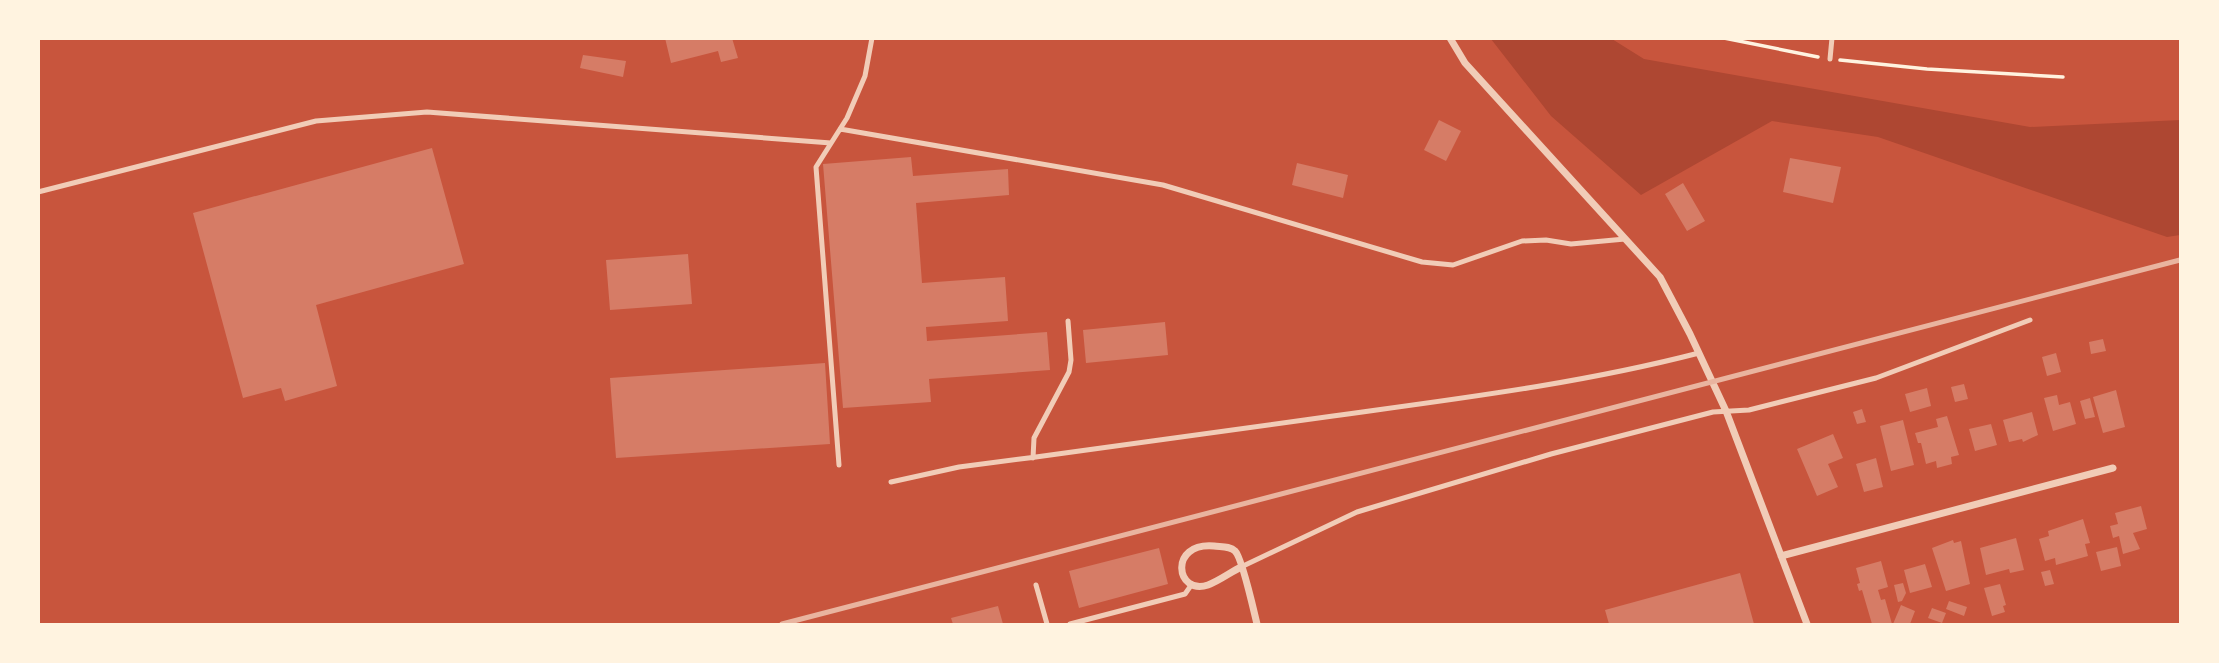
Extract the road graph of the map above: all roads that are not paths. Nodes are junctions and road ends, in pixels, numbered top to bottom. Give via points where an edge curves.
1 (872, 38) edge
2 (1450, 38) edge
3 (1832, 38) edge
4 (1830, 59) road end
5 (840, 129) junction
6 (831, 143) junction
7 (38, 192) edge
8 (1625, 239) junction
9 (2030, 320) dead end
10 (1068, 321) dead end
11 (1699, 353) junction
12 (1726, 411) junction
13 (1033, 457) junction
14 (839, 465) dead end
15 (2113, 468) dead end
16 (891, 482) dead end
17 (1781, 556) junction
18 (1241, 567) junction
19 (1192, 584) junction
20 (1036, 585) dead end
21 (1047, 625) edge
22 (1070, 625) edge
23 (1257, 625) edge
24 (1807, 625) edge

1 - 5 lane via 865,76
2 - 8 street via 1465,63
3 - 4 lane
5 - 6 lane
5 - 8 lane via 1163,185 1422,262 1453,265 1522,242
6 - 7 lane via 427,112 316,121
6 - 14 lane via 816,167
8 - 11 street via 1660,277
9 - 12 lane via 1876,379 1749,410
10 - 13 lane via 1069,372 1034,438
11 - 12 street
11 - 13 lane via 1572,381
12 - 17 street
12 - 18 lane via 1551,454 1357,512
13 - 16 lane
15 - 17 street
17 - 24 street
18 - 19 street via 1208,585
18 - 19 street via 1238,555 1229,548 1198,546 1182,562 1184,579
18 - 23 street
19 - 22 lane via 1185,594
20 - 21 lane

